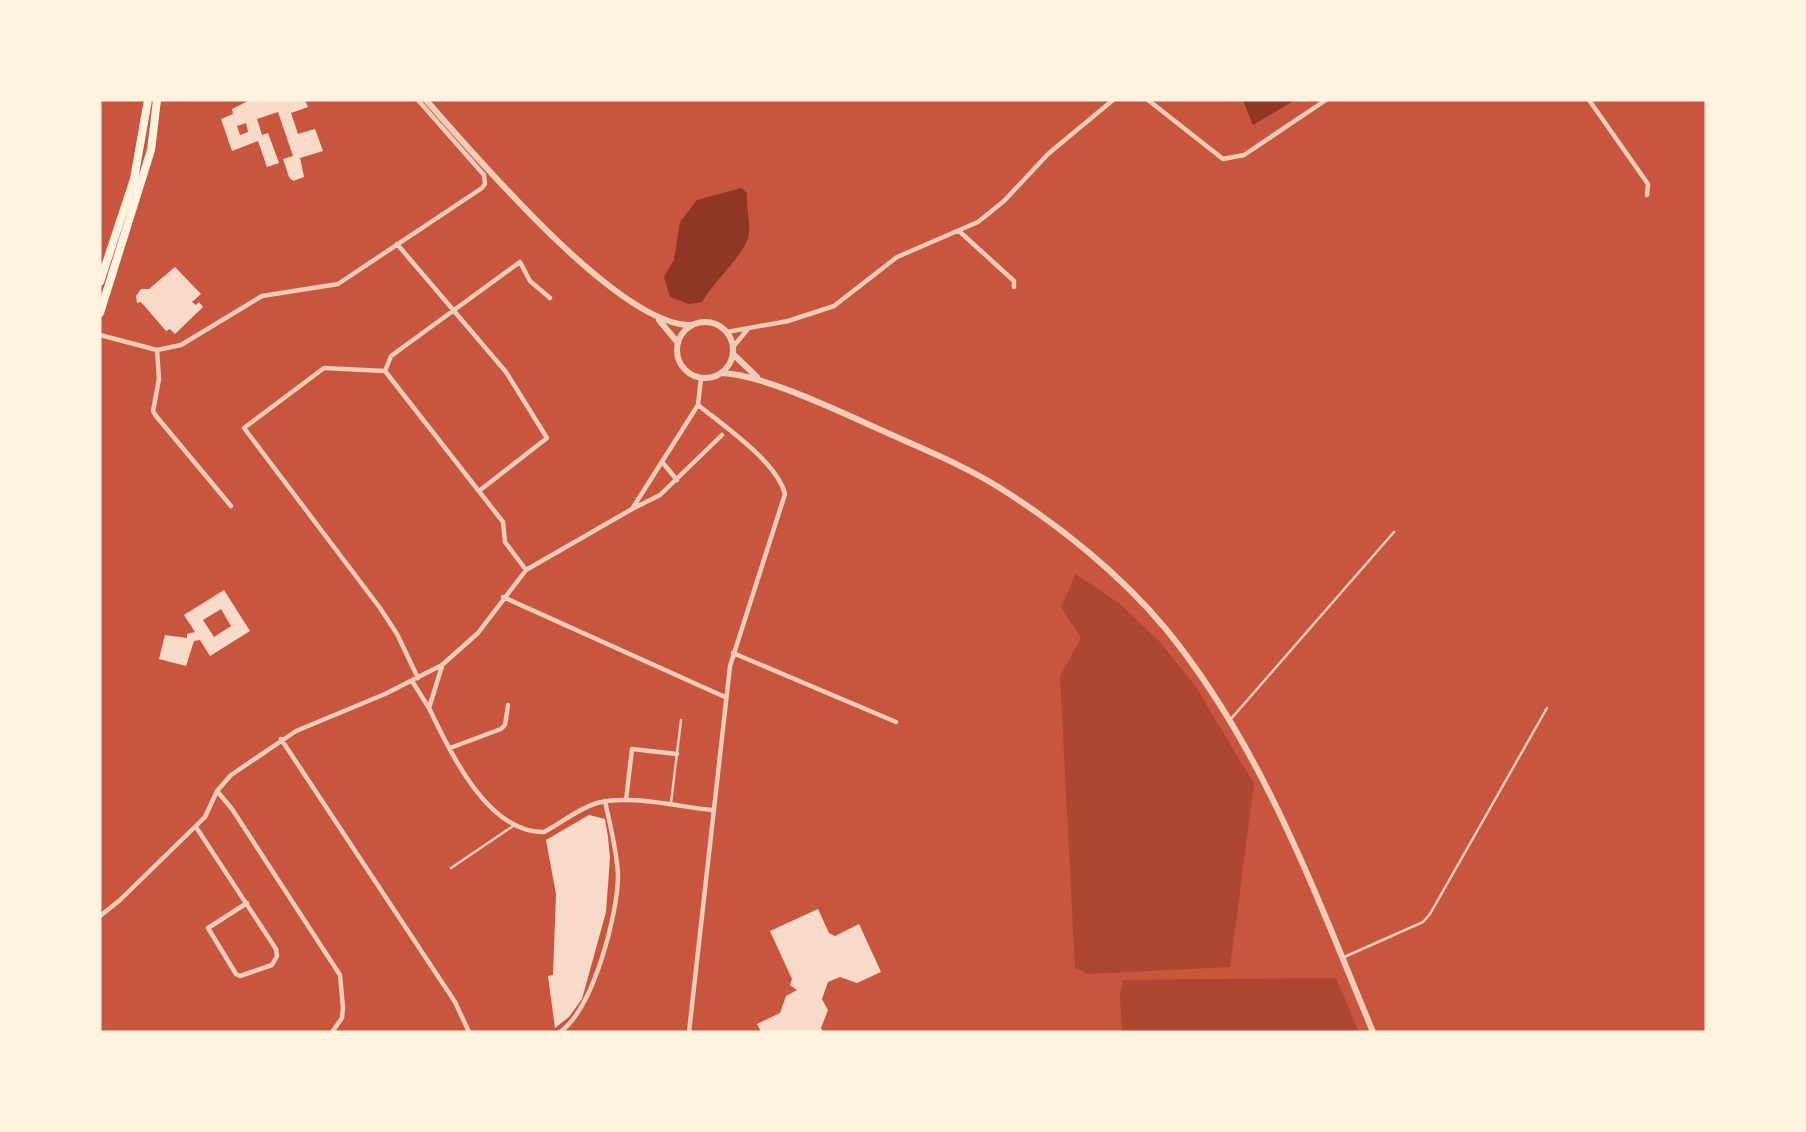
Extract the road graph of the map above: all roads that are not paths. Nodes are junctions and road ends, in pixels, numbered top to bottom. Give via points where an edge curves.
1 (148, 100) edge
2 (159, 100) edge
3 (418, 100) edge
4 (426, 100) edge
5 (1113, 100) edge
6 (1148, 100) edge
7 (1326, 100) edge
8 (1589, 100) edge
9 (1647, 195) dead end
10 (959, 231) junction
11 (397, 244) junction
12 (100, 282) edge
13 (1014, 287) dead end
14 (550, 298) dead end
15 (452, 309) junction
16 (100, 313) edge
17 (652, 315) junction
18 (692, 325) junction
19 (747, 330) junction
20 (727, 332) junction
21 (100, 335) edge
22 (678, 343) junction
23 (157, 350) junction
24 (733, 351) junction
25 (385, 371) junction
26 (722, 373) junction
27 (701, 378) junction
28 (761, 381) junction
29 (698, 405) junction
30 (722, 435) dead end
31 (663, 463) junction
32 (677, 480) junction
33 (479, 491) junction
34 (231, 506) dead end
35 (632, 509) junction
36 (1394, 532) dead end
37 (526, 570) junction
38 (503, 597) junction
39 (733, 653) junction
40 (442, 665) junction
41 (418, 678) junction
42 (412, 681) junction
43 (725, 697) junction
44 (508, 705) dead end
45 (429, 708) junction
46 (1547, 708) dead end
47 (681, 720) dead end
48 (1230, 720) junction
49 (896, 722) dead end
50 (281, 739) junction
51 (450, 748) junction
52 (677, 754) junction
53 (217, 791) junction
54 (625, 800) junction
55 (605, 801) junction
56 (671, 806) junction
57 (712, 810) junction
58 (516, 824) junction
59 (196, 827) junction
60 (451, 868) dead end
61 (247, 903) junction
62 (100, 916) edge
63 (1342, 958) junction
64 (332, 1032) edge
65 (469, 1032) edge
66 (560, 1032) edge
67 (689, 1032) edge
68 (1373, 1032) edge

1 - 12 main road via 134,179
2 - 16 main road via 146,169
3 - 11 street via 484,175 485,184
4 - 17 street via 595,278
5 - 10 street via 1048,154 1004,201
6 - 7 street via 1223,159 1244,155
8 - 9 street via 1648,184
10 - 13 street via 1014,281
10 - 19 street via 897,257 834,306
11 - 15 street
11 - 23 street via 338,284 262,296 197,339
14 - 15 street via 530,281 520,262
15 - 25 street via 391,356
15 - 33 street via 506,372 547,438
17 - 18 street
17 - 22 street
18 - 20 street via 709,322
18 - 22 street
19 - 20 street
19 - 24 street
20 - 24 street
21 - 23 street
22 - 27 street via 680,362
23 - 34 street via 159,379 153,411
24 - 26 street
24 - 28 street
25 - 33 street
25 - 41 street via 324,368 244,428 380,608
26 - 27 street
26 - 28 street
27 - 29 street
28 - 48 street via 961,467 1054,526 1165,627
29 - 31 street
29 - 39 street via 765,463 782,482 785,494
30 - 32 street
31 - 32 street
31 - 35 street
32 - 35 street
33 - 37 street via 503,522 505,542
35 - 37 street
36 - 48 lane
37 - 38 street
38 - 40 street via 478,633
38 - 43 street
39 - 43 street
39 - 49 street
40 - 41 street
40 - 45 street
41 - 42 street
42 - 45 street
42 - 50 street
43 - 57 street
44 - 51 street via 501,729
45 - 51 street
46 - 63 lane via 1430,914 1423,922
47 - 52 lane
48 - 63 street via 1285,823
50 - 53 street via 230,775
50 - 65 street via 456,1002
51 - 58 street via 485,803
52 - 54 street via 632,749
52 - 56 lane
53 - 59 street
53 - 64 street via 340,975 342,1018
54 - 55 street
54 - 56 street
55 - 58 street via 544,832
55 - 66 street via 617,865 615,902 590,996
56 - 57 street
57 - 67 street
58 - 60 lane
59 - 61 street
59 - 62 street
61 - 61 street via 277,956 266,968 240,976 208,928
63 - 68 street

